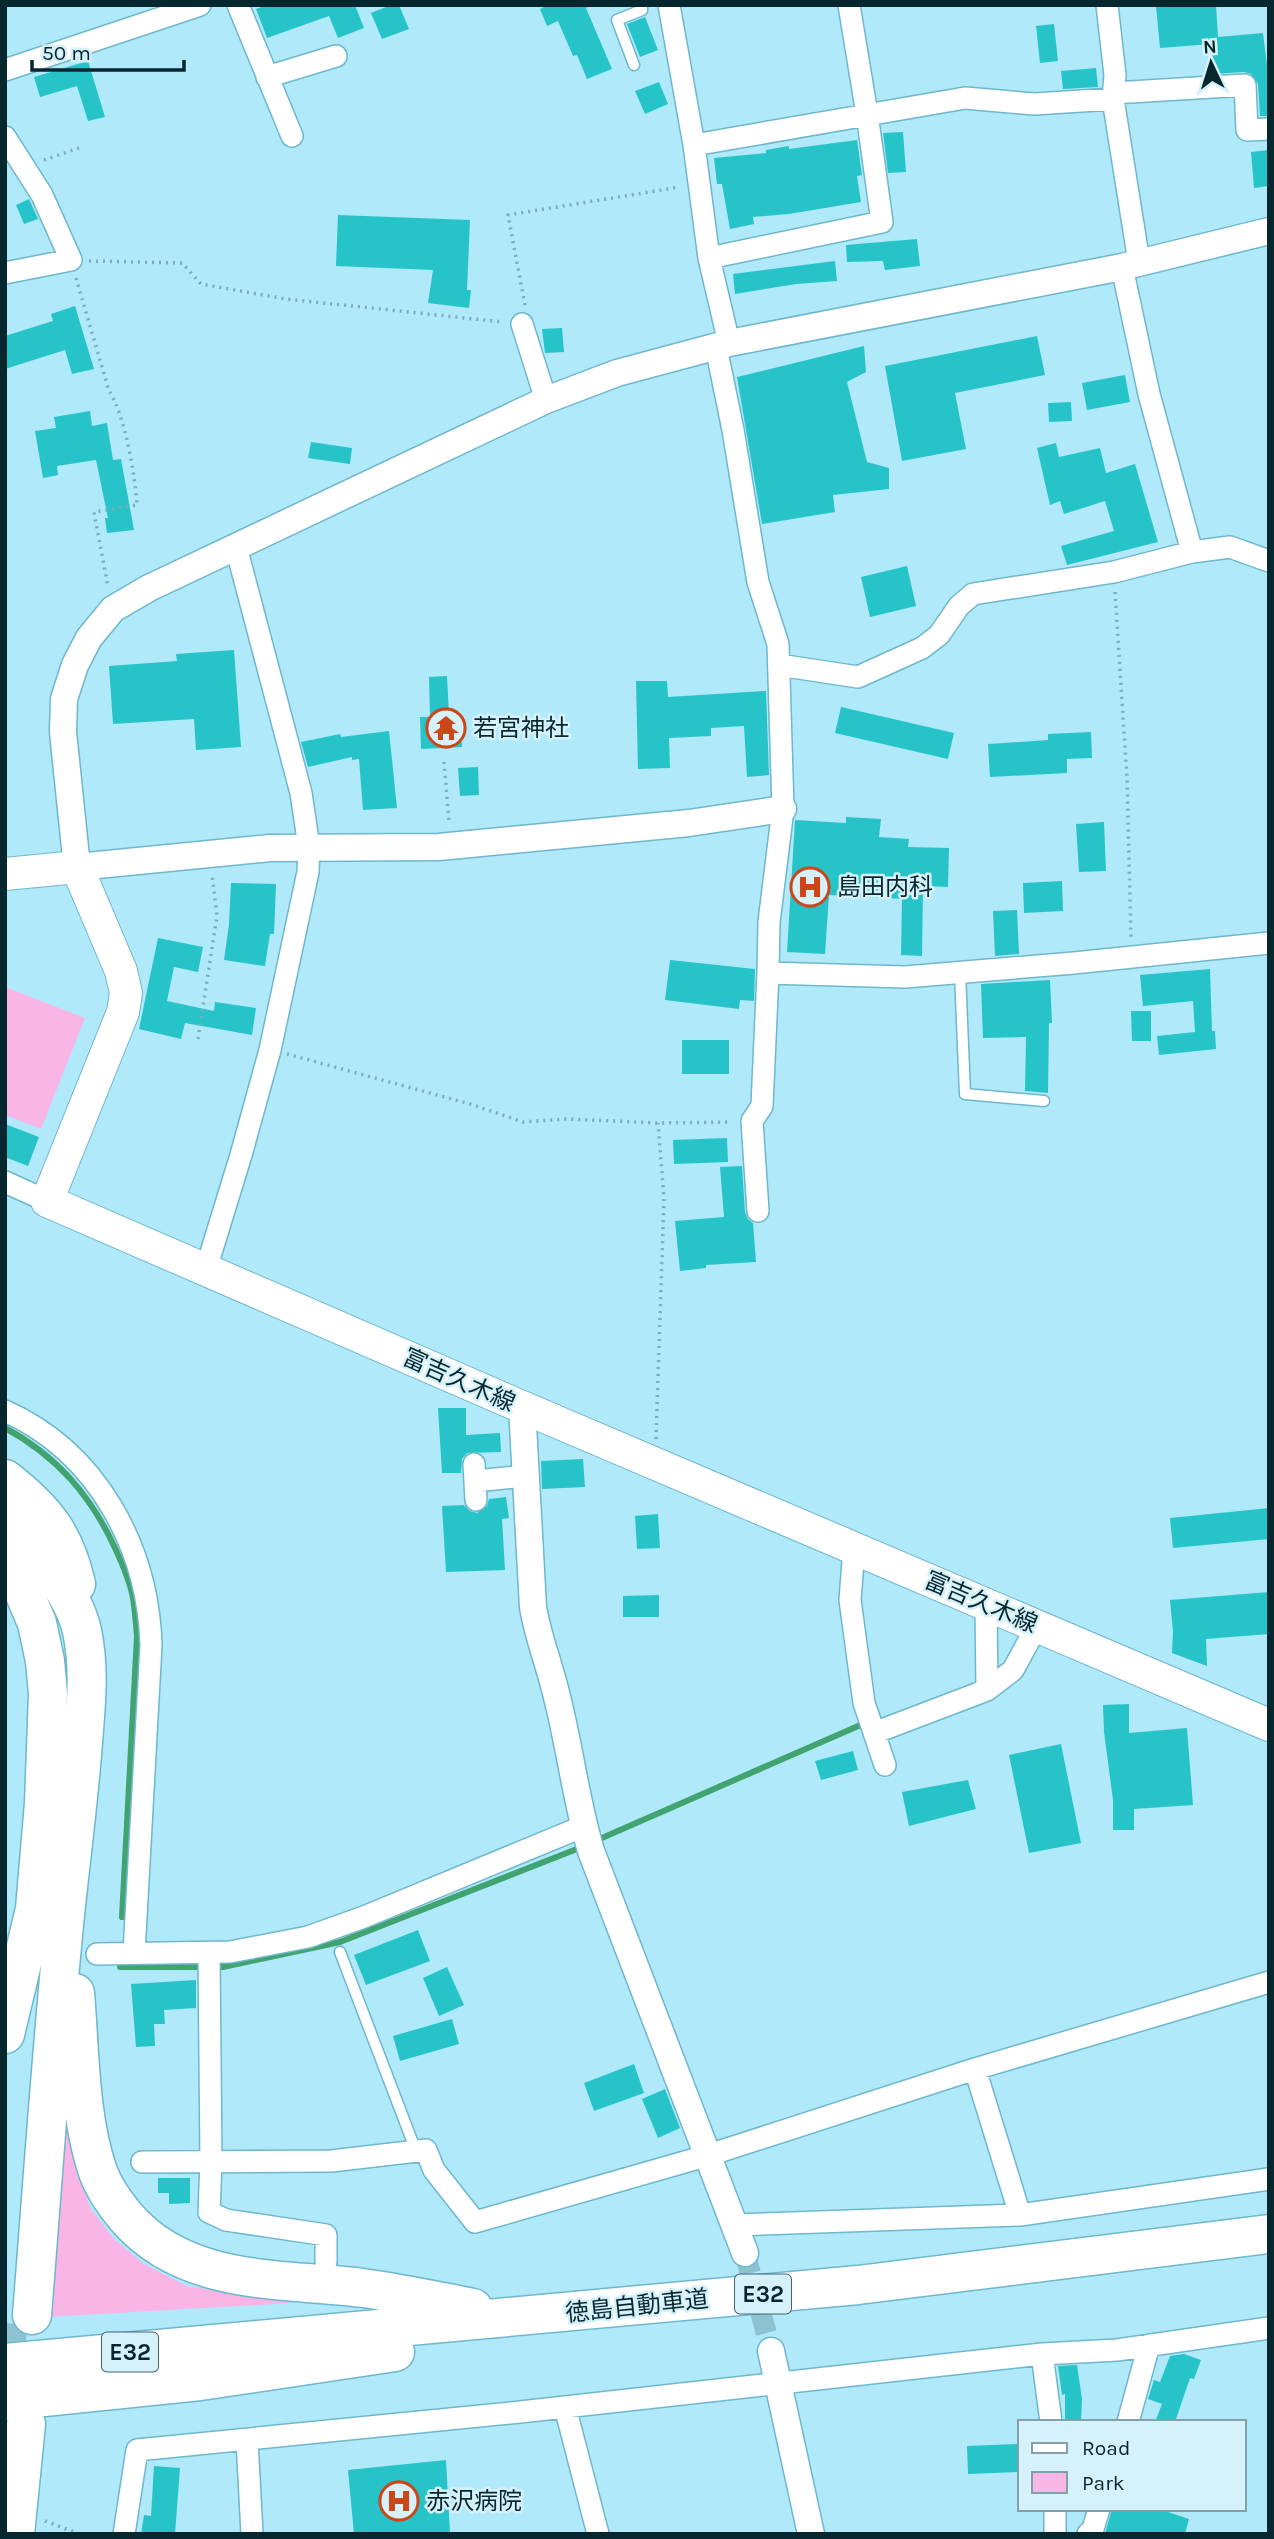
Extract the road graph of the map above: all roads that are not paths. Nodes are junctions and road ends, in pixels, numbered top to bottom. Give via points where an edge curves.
1 (200, 5) edge
2 (238, 5) edge
3 (642, 5) edge
4 (669, 5) edge
5 (849, 5) edge
6 (1107, 5) edge
7 (336, 56) dead end
8 (634, 65) dead end
9 (5, 70) edge
10 (267, 77) junction
11 (1114, 96) junction
12 (867, 114) junction
13 (1269, 129) edge
14 (292, 136) dead end
15 (5, 137) edge
16 (694, 145) junction
17 (1269, 231) edge
18 (709, 258) junction
19 (1130, 264) junction
20 (5, 273) edge
21 (522, 324) road end
22 (722, 345) junction
23 (546, 400) junction
24 (236, 547) junction
25 (1192, 552) junction
26 (1269, 561) edge
27 (779, 665) junction
28 (783, 809) junction
29 (309, 847) junction
30 (77, 867) junction
31 (5, 874) edge
32 (1269, 943) edge
33 (768, 973) junction
34 (960, 973) junction
35 (1044, 1101) dead end
36 (5, 1182) edge
37 (47, 1201) junction
38 (758, 1211) dead end
39 (205, 1269) junction
40 (522, 1407) junction
41 (5, 1411) edge
42 (525, 1476) junction
43 (5, 1479) edge
44 (475, 1482) dead end
45 (5, 1519) edge
46 (853, 1548) junction
47 (5, 1556) edge
48 (986, 1605) junction
49 (5, 1614) edge
50 (1038, 1626) junction
51 (81, 1628) junction
52 (987, 1690) junction
53 (48, 1694) junction
54 (1269, 1725) edge
55 (874, 1733) junction
56 (885, 1765) dead end
57 (587, 1838) junction
58 (51, 1905) junction
59 (134, 1952) junction
60 (340, 1952) dead end
61 (97, 1954) dead end
62 (209, 1964) junction
63 (1269, 1982) edge
64 (5, 2034) edge
65 (975, 2069) junction
66 (416, 2151) junction
67 (709, 2155) junction
68 (142, 2162) dead end
69 (211, 2162) junction
70 (1269, 2179) edge
71 (1020, 2215) junction
72 (735, 2225) junction
73 (1269, 2234) edge
74 (745, 2253) tunnel mouth
75 (326, 2262) dead end
76 (858, 2285) junction
77 (522, 2317) junction
78 (15, 2327) edge
79 (1269, 2328) edge
80 (256, 2340) junction
81 (1149, 2345) junction
82 (771, 2351) tunnel mouth
83 (1042, 2354) junction
84 (5, 2363) edge
85 (778, 2382) junction
86 (565, 2407) junction
87 (16, 2412) edge
88 (1051, 2420) edge
89 (1129, 2420) edge
90 (247, 2440) junction
91 (1055, 2511) edge
92 (1098, 2511) edge
93 (26, 2526) edge
94 (124, 2534) edge
95 (252, 2534) edge
96 (598, 2534) edge
97 (811, 2534) edge
98 (1055, 2534) edge
99 (1088, 2534) edge

1 - 9 street
2 - 10 street
3 - 8 lane via 642,10 617,20
4 - 16 street
5 - 12 street
6 - 11 street
7 - 10 street
10 - 14 street
11 - 12 street via 1034,104 965,98
11 - 13 street via 1245,85 1247,130
11 - 19 street
12 - 16 street
12 - 18 street via 882,222
15 - 20 street via 42,195 71,260
16 - 18 street
17 - 19 street
18 - 22 street
19 - 22 street
19 - 25 street via 1149,394
21 - 23 street
22 - 23 street via 617,373
22 - 27 street via 758,582 778,644
23 - 24 street
24 - 29 street via 301,793
24 - 30 street via 113,609 89,638 75,665 64,699 63,732
25 - 26 street via 1230,547
25 - 27 street via 1114,572 973,594 922,648 858,677
27 - 28 street
28 - 29 street via 689,823 451,846
28 - 33 street via 769,922
29 - 30 street
29 - 39 street via 308,872 270,1049
30 - 31 main road
30 - 37 main road via 126,993 123,1012
32 - 34 street
33 - 34 street via 905,977
33 - 38 street via 762,1106 751,1121
34 - 35 lane via 965,1094
36 - 37 street
37 - 39 main road, 富吉久木線
39 - 40 main road, 富吉久木線
40 - 42 street
40 - 46 main road, 富吉久木線
41 - 59 street via 64,1448 96,1483 128,1537 143,1581 151,1645
42 - 44 street
42 - 57 street via 537,1632 557,1696
43 - 51 highway via 54,1525 71,1563
45 - 51 highway via 47,1564
46 - 48 main road, 富吉久木線
46 - 55 street via 850,1600 864,1703
47 - 53 highway via 37,1623
48 - 50 main road, 富吉久木線
48 - 52 street
49 - 53 highway via 35,1662
50 - 52 street via 1013,1670
50 - 54 main road, 富吉久木線
51 - 58 highway via 88,1673 78,1806
52 - 55 street
53 - 58 highway via 44,1803
55 - 56 street
57 - 62 street via 308,1937 230,1952
57 - 67 street
58 - 64 highway
58 - 77 highway via 88,2136 99,2174 117,2206 142,2235 205,2269 366,2289
58 - 78 highway via 54,2029
59 - 61 street
59 - 62 street
60 - 66 lane
62 - 69 street
63 - 65 street
65 - 67 street
65 - 71 street
66 - 67 street via 426,2150 434,2170 475,2222
66 - 69 street via 331,2161
67 - 72 street
68 - 69 street
69 - 75 street via 209,2212 226,2220 326,2235
70 - 71 street
71 - 72 street
72 - 74 street
73 - 76 highway, 徳島自動車道 / E32
76 - 77 highway, 徳島自動車道 / E32
76 - 87 highway
77 - 80 highway, 徳島自動車道 / E32
78 - 80 highway, 徳島自動車道 / E32
79 - 81 street
80 - 84 highway, 徳島自動車道 / E32
81 - 83 street
81 - 89 street
82 - 85 street
83 - 85 street
83 - 88 street
85 - 86 street
85 - 97 street
86 - 90 street
86 - 96 street
87 - 93 highway
90 - 94 street via 137,2450
90 - 95 street
91 - 98 street
92 - 99 street

